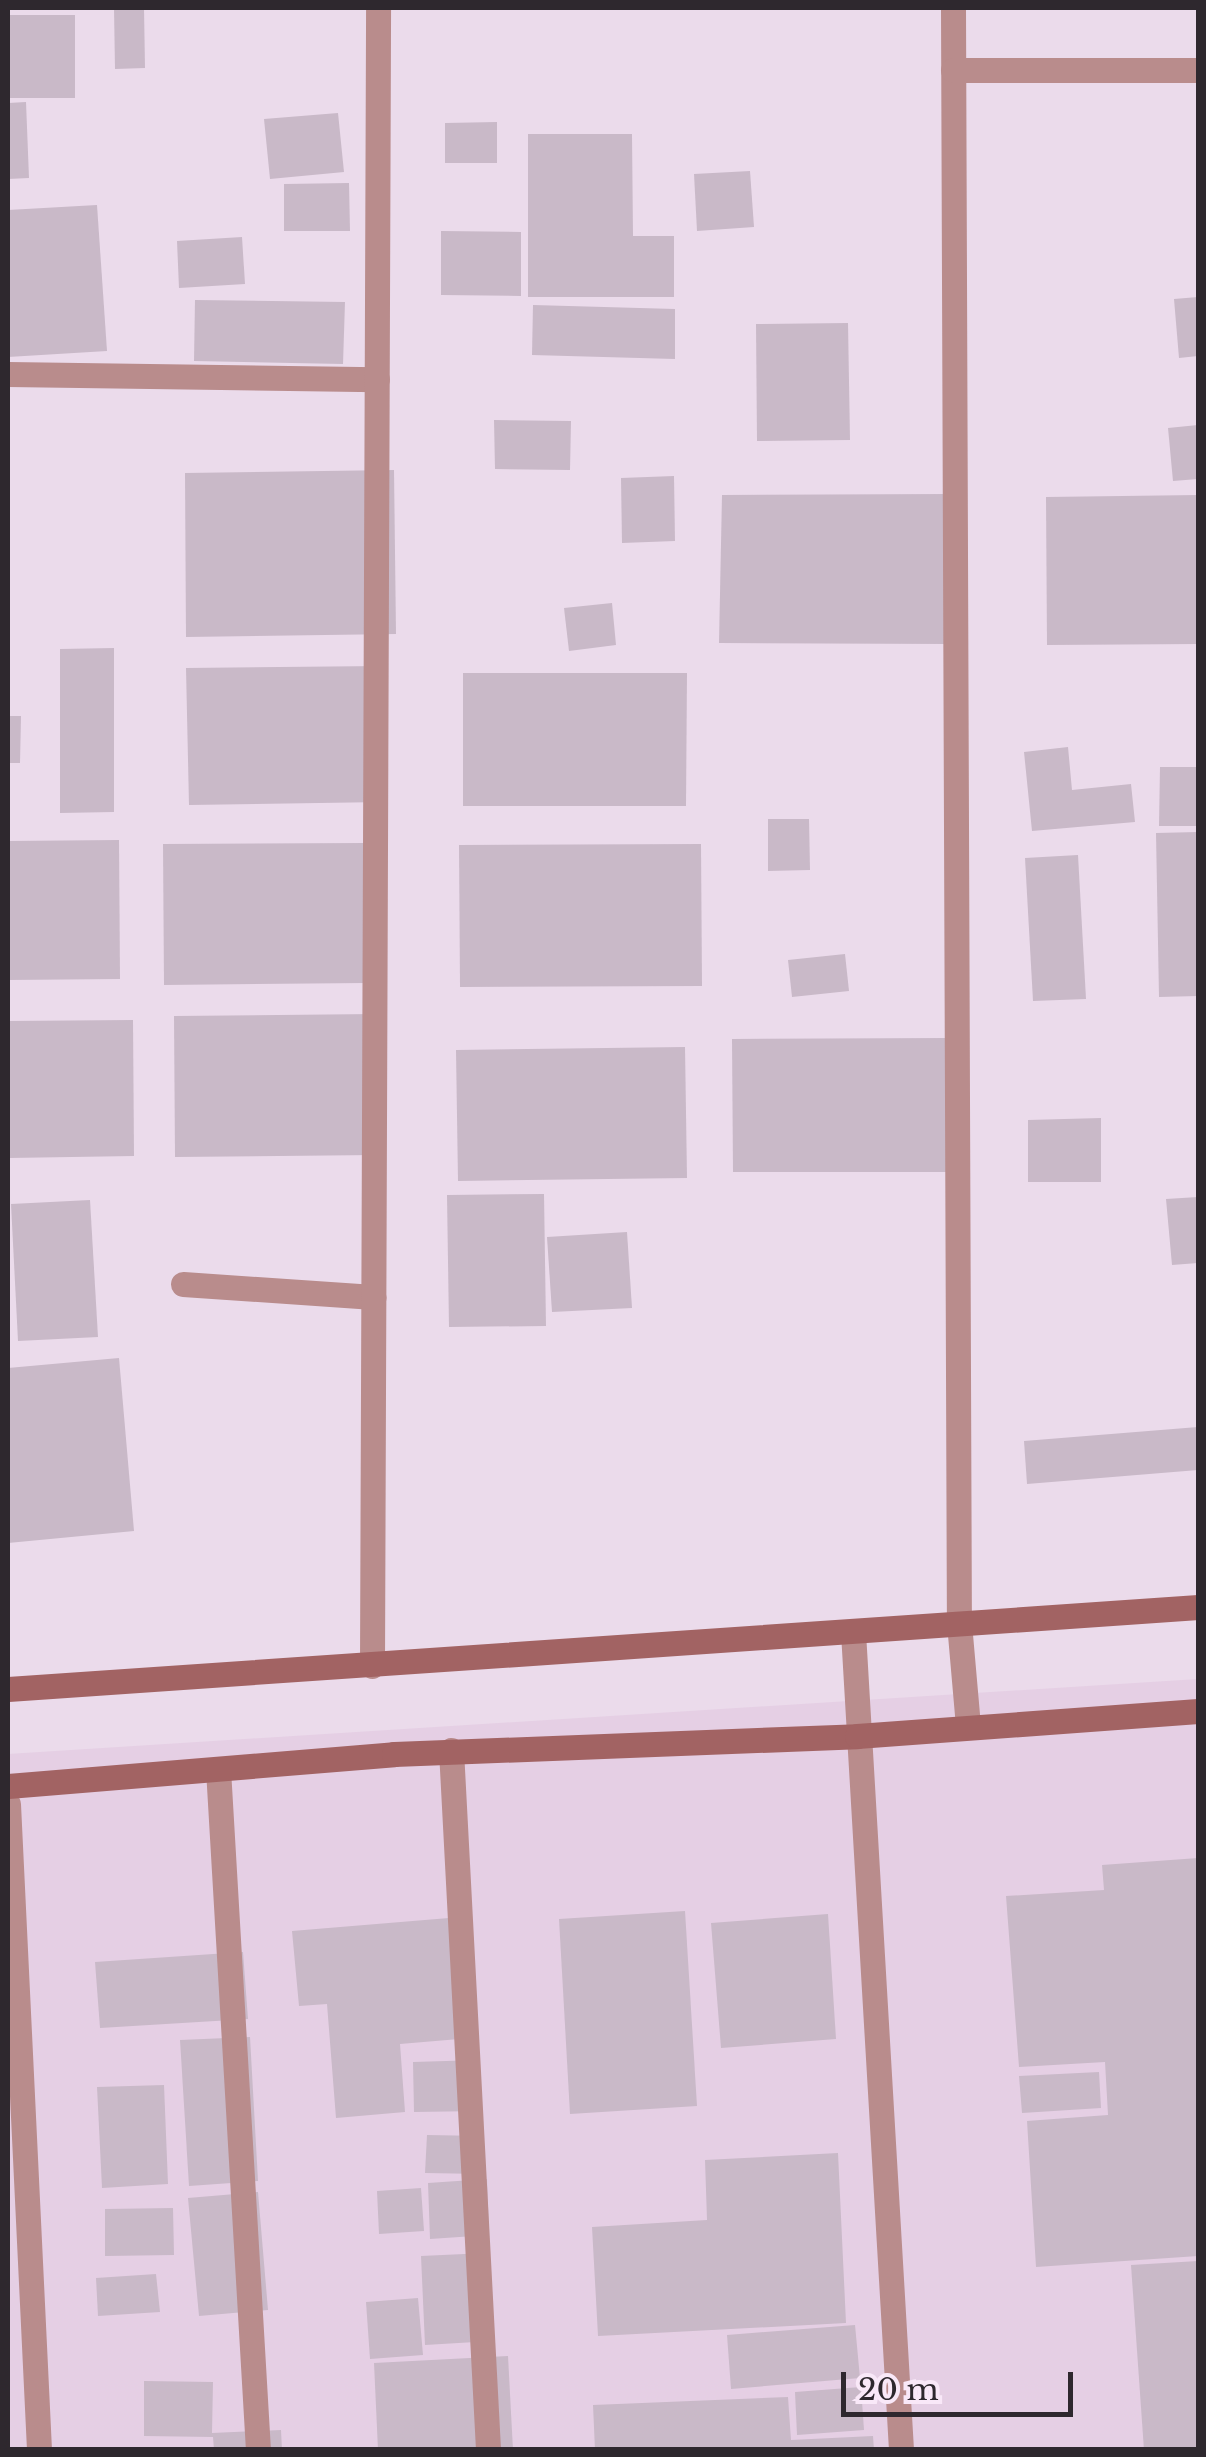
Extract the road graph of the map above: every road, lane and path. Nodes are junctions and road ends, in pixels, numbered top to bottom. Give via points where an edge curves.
1 (378, 8) edge
2 (953, 8) edge
3 (953, 70) junction
4 (1198, 70) edge
5 (8, 374) edge
6 (377, 380) junction
7 (183, 1284) dead end
8 (374, 1297) junction
9 (1198, 1606) edge
10 (959, 1623) junction
11 (853, 1632) junction
12 (372, 1666) junction
13 (8, 1688) edge
14 (1198, 1710) edge
15 (968, 1725) junction
16 (856, 1736) junction
17 (450, 1750) junction
18 (218, 1768) junction
19 (8, 1786) edge
20 (8, 1804) edge
21 (39, 2450) edge
22 (258, 2450) edge
23 (488, 2450) edge
24 (900, 2450) edge

1 - 6 street
2 - 3 street
3 - 4 street
3 - 10 street
5 - 6 street
6 - 8 street
7 - 8 street
8 - 12 street
9 - 10 street
10 - 11 street
10 - 15 street
11 - 12 street
11 - 16 street
12 - 13 street
14 - 15 street
15 - 16 street
16 - 17 street
16 - 24 street
17 - 18 street
17 - 23 street
18 - 19 street
18 - 22 street
20 - 21 street

